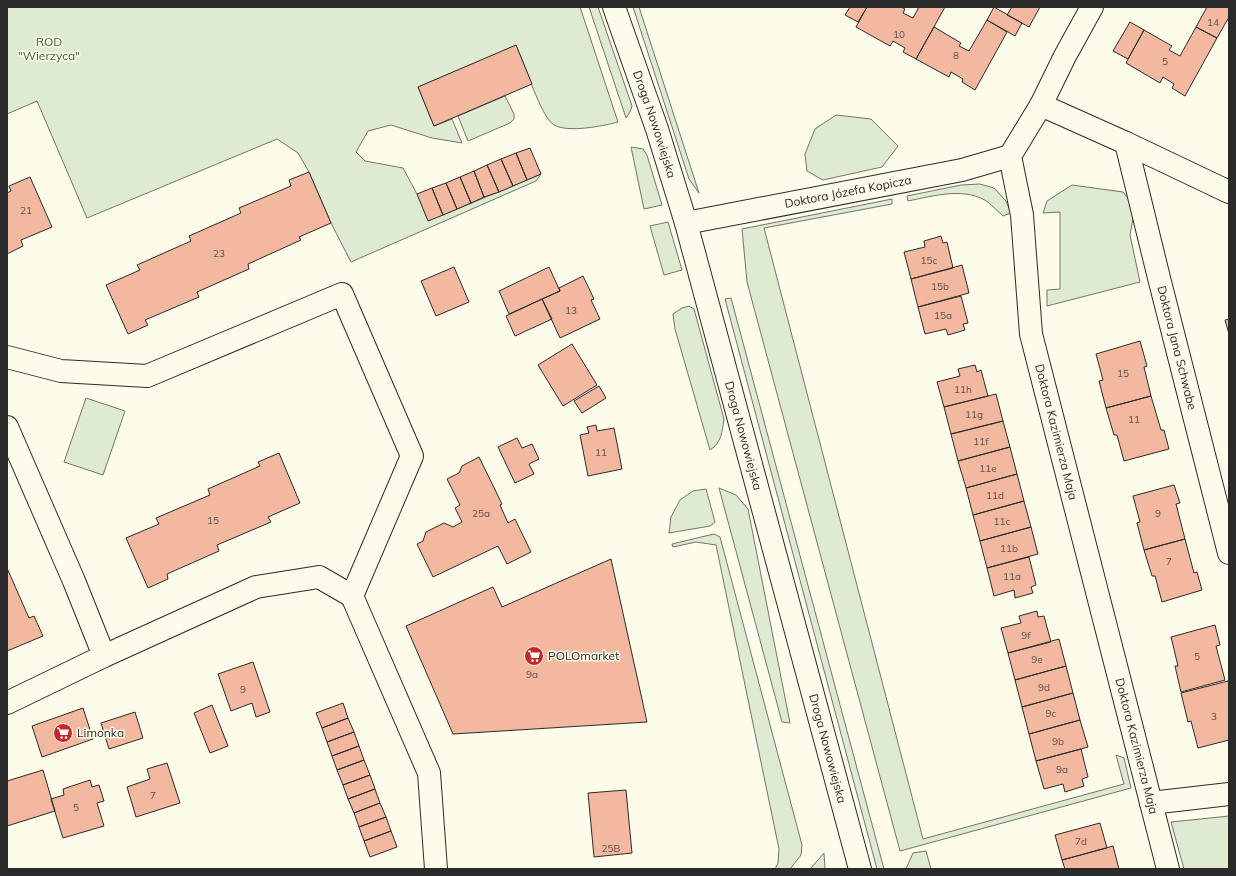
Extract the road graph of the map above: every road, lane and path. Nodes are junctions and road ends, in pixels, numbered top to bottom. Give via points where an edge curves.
1 (614, 7) edge
2 (1092, 7) edge
3 (1041, 105) junction
4 (1126, 142) junction
5 (1010, 156) junction
6 (1229, 192) edge
7 (686, 223) junction
8 (7, 357) edge
9 (7, 427) edge
10 (1229, 553) edge
11 (352, 596) junction
12 (104, 656) junction
13 (7, 703) edge
14 (1229, 794) edge
15 (1151, 803) junction
16 (436, 869) edge
17 (860, 869) edge
18 (1168, 869) edge

1 - 7 street, Droga Nowowiejska via 657,129
2 - 3 street
3 - 4 street
3 - 5 street
4 - 6 street
4 - 10 street, Doktora Jana Schwabe
5 - 7 street, Doktora Józefa Kopicza via 962,170
5 - 15 street, Doktora Kazimierza Maja via 1022,215 1031,334
7 - 17 street, Droga Nowowiejska
8 - 11 street via 61,371 147,376 342,294 412,456
9 - 12 street
11 - 12 street via 319,577 256,587
11 - 16 street via 429,773
12 - 13 street
14 - 15 street
15 - 18 street, Doktora Kazimierza Maja

